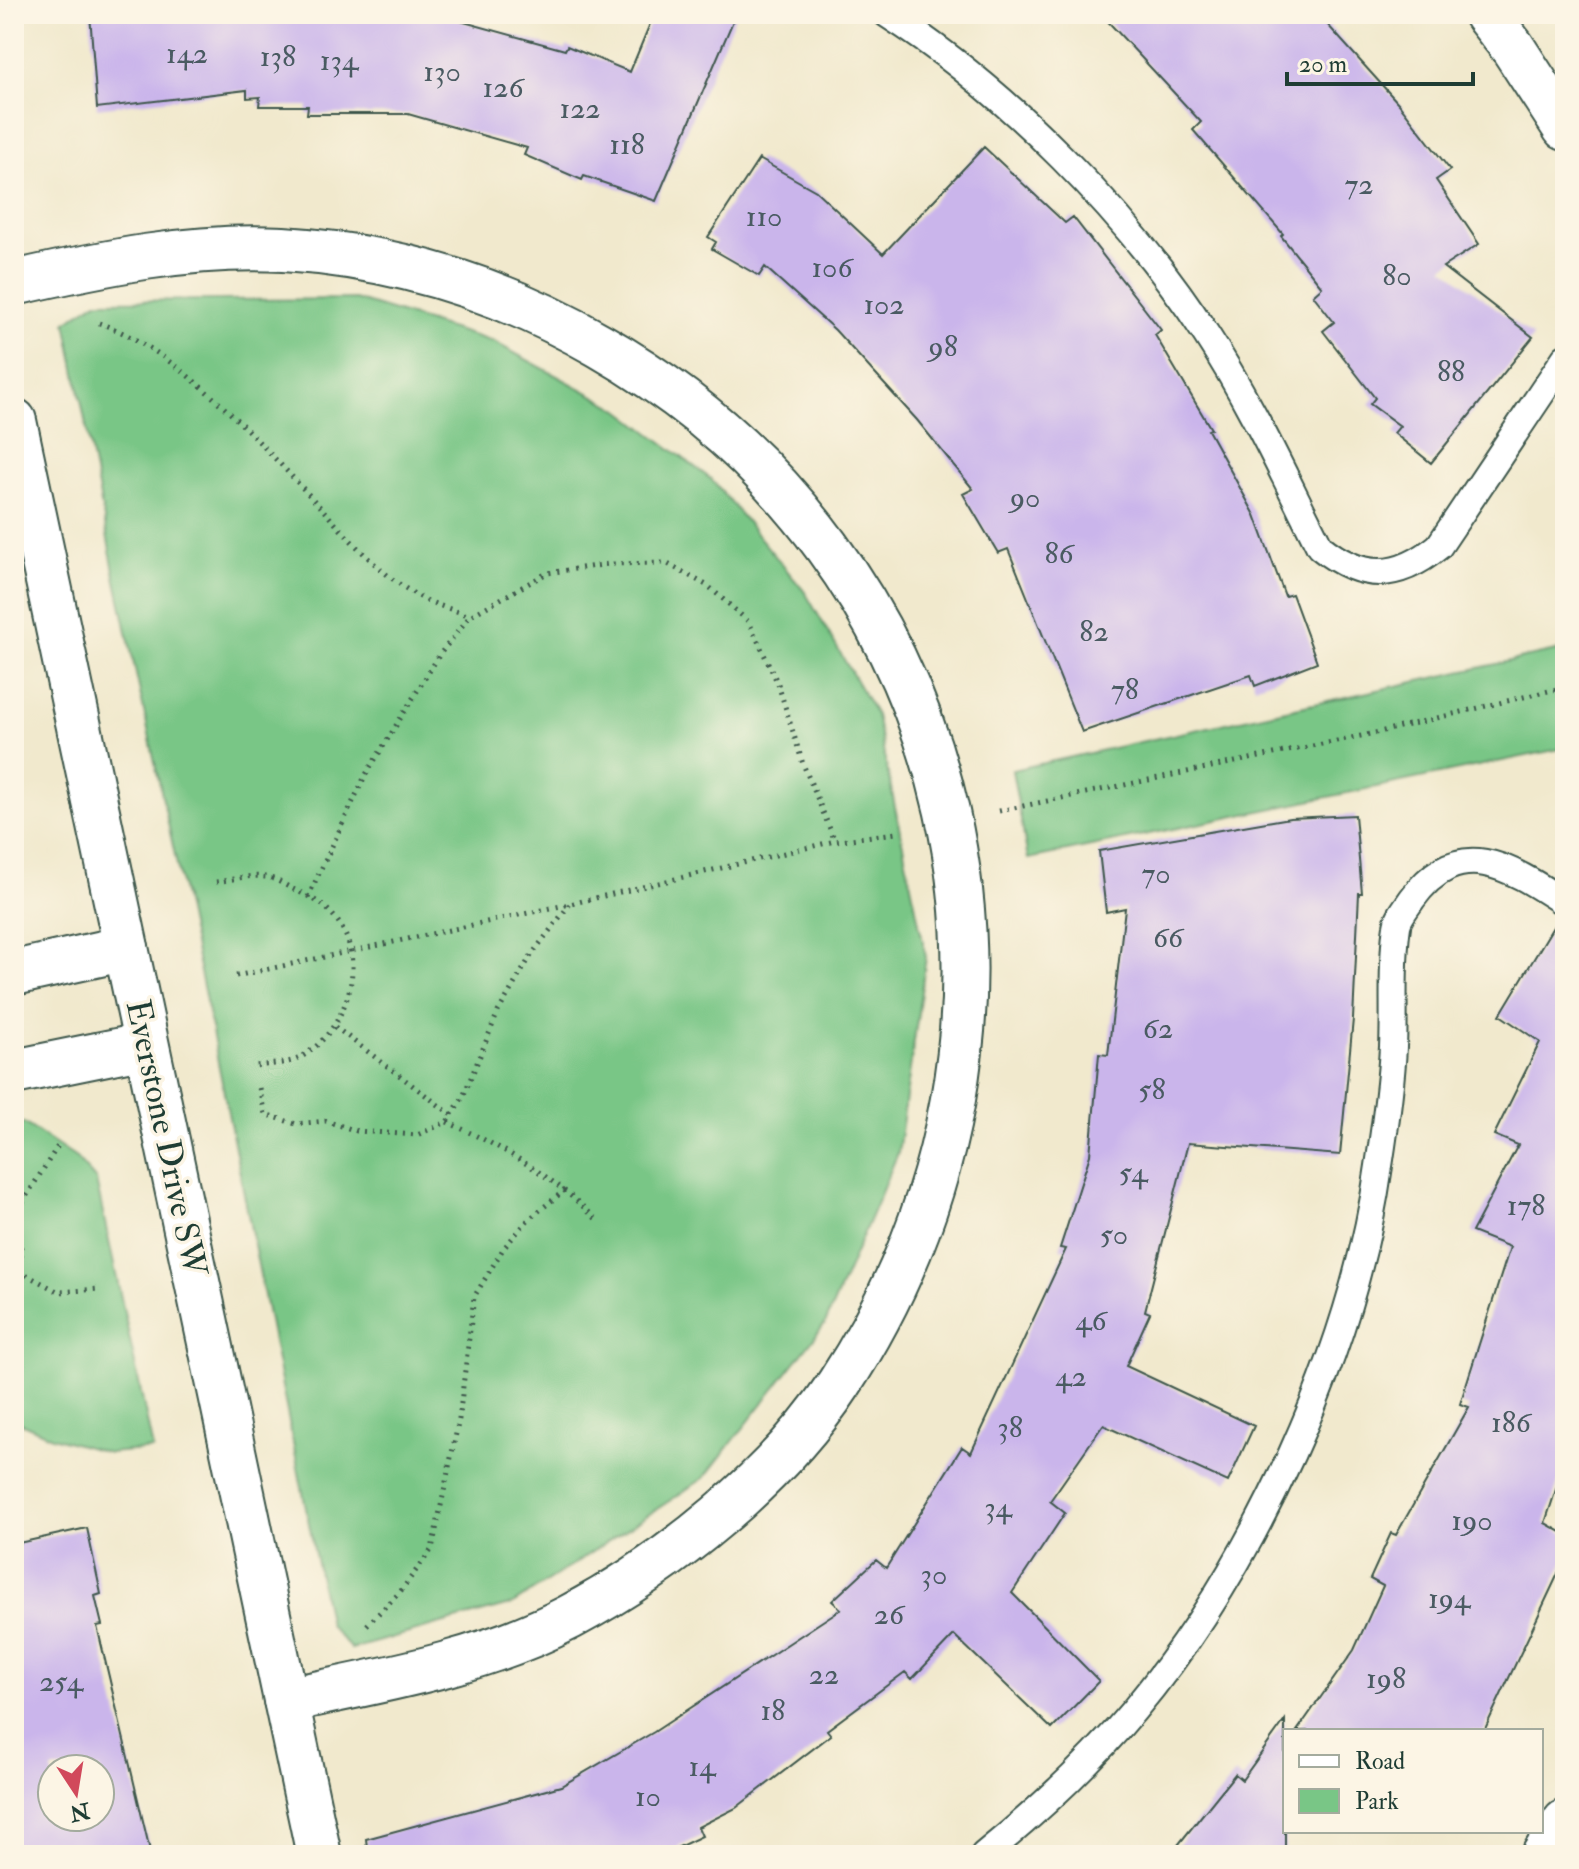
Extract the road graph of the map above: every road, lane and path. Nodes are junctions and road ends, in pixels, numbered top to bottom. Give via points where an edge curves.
1 (887, 14) edge
2 (1486, 14) edge
3 (1565, 128) edge
4 (14, 283) edge
5 (97, 323) dead end
6 (1565, 358) edge
7 (14, 421) edge
8 (470, 616) junction
9 (1565, 687) edge
10 (950, 821) junction
11 (835, 841) junction
12 (216, 882) dead end
13 (308, 897) junction
14 (1565, 903) edge
15 (570, 904) junction
16 (126, 948) junction
17 (349, 952) junction
18 (14, 973) edge
19 (236, 976) dead end
20 (335, 1027) junction
21 (146, 1045) junction
22 (255, 1066) dead end
23 (14, 1072) edge
24 (259, 1088) dead end
25 (452, 1115) junction
26 (447, 1122) junction
27 (59, 1144) dead end
28 (566, 1189) junction
29 (14, 1216) edge
30 (596, 1219) dead end
31 (14, 1232) edge
32 (19, 1271) junction
33 (14, 1278) edge
34 (99, 1289) dead end
35 (365, 1628) dead end
36 (286, 1700) junction
37 (1565, 1822) edge
38 (319, 1855) edge
39 (984, 1855) edge
40 (1544, 1855) edge

1 - 6 lane via 977,81 1098,195 1207,334 1320,547 1352,568 1396,571 1420,562 1439,546
2 - 3 street
4 - 10 street via 122,260 212,249 283,249 369,259 514,299 638,367 712,420 817,529 909,691
5 - 8 path via 131,334 167,359 268,451 364,555 422,598
7 - 16 street, Everstone Drive SW
8 - 11 path via 547,573 609,564 666,563 708,586 749,622 778,684
8 - 13 path via 440,654 365,776
9 - 10 path via 1375,733
10 - 11 path
10 - 36 street via 964,923 966,1008 959,1079 941,1155 908,1251 837,1388 780,1455 706,1528 564,1620 462,1660
11 - 15 path
12 - 13 path via 265,877
13 - 17 path via 331,912
14 - 39 lane via 1516,871 1461,861 1432,876 1397,923 1393,1050 1374,1205 1303,1434 1201,1617 1135,1709 1065,1784
15 - 17 path
15 - 25 path via 498,1012
16 - 18 street
16 - 21 street, Everstone Drive SW
17 - 19 path
17 - 20 path via 353,970
20 - 22 path via 301,1058
20 - 25 path
21 - 23 street
21 - 36 street, Everstone Drive SW
24 - 26 path via 265,1114 296,1124 326,1121 357,1131 417,1135
25 - 26 path
26 - 28 path via 497,1145
27 - 29 path
28 - 30 path
28 - 35 path via 503,1249 474,1297 459,1419 432,1549
31 - 32 path via 21,1247
32 - 33 path
32 - 34 path via 59,1292
36 - 38 street, Everstone Drive SW
37 - 40 street

